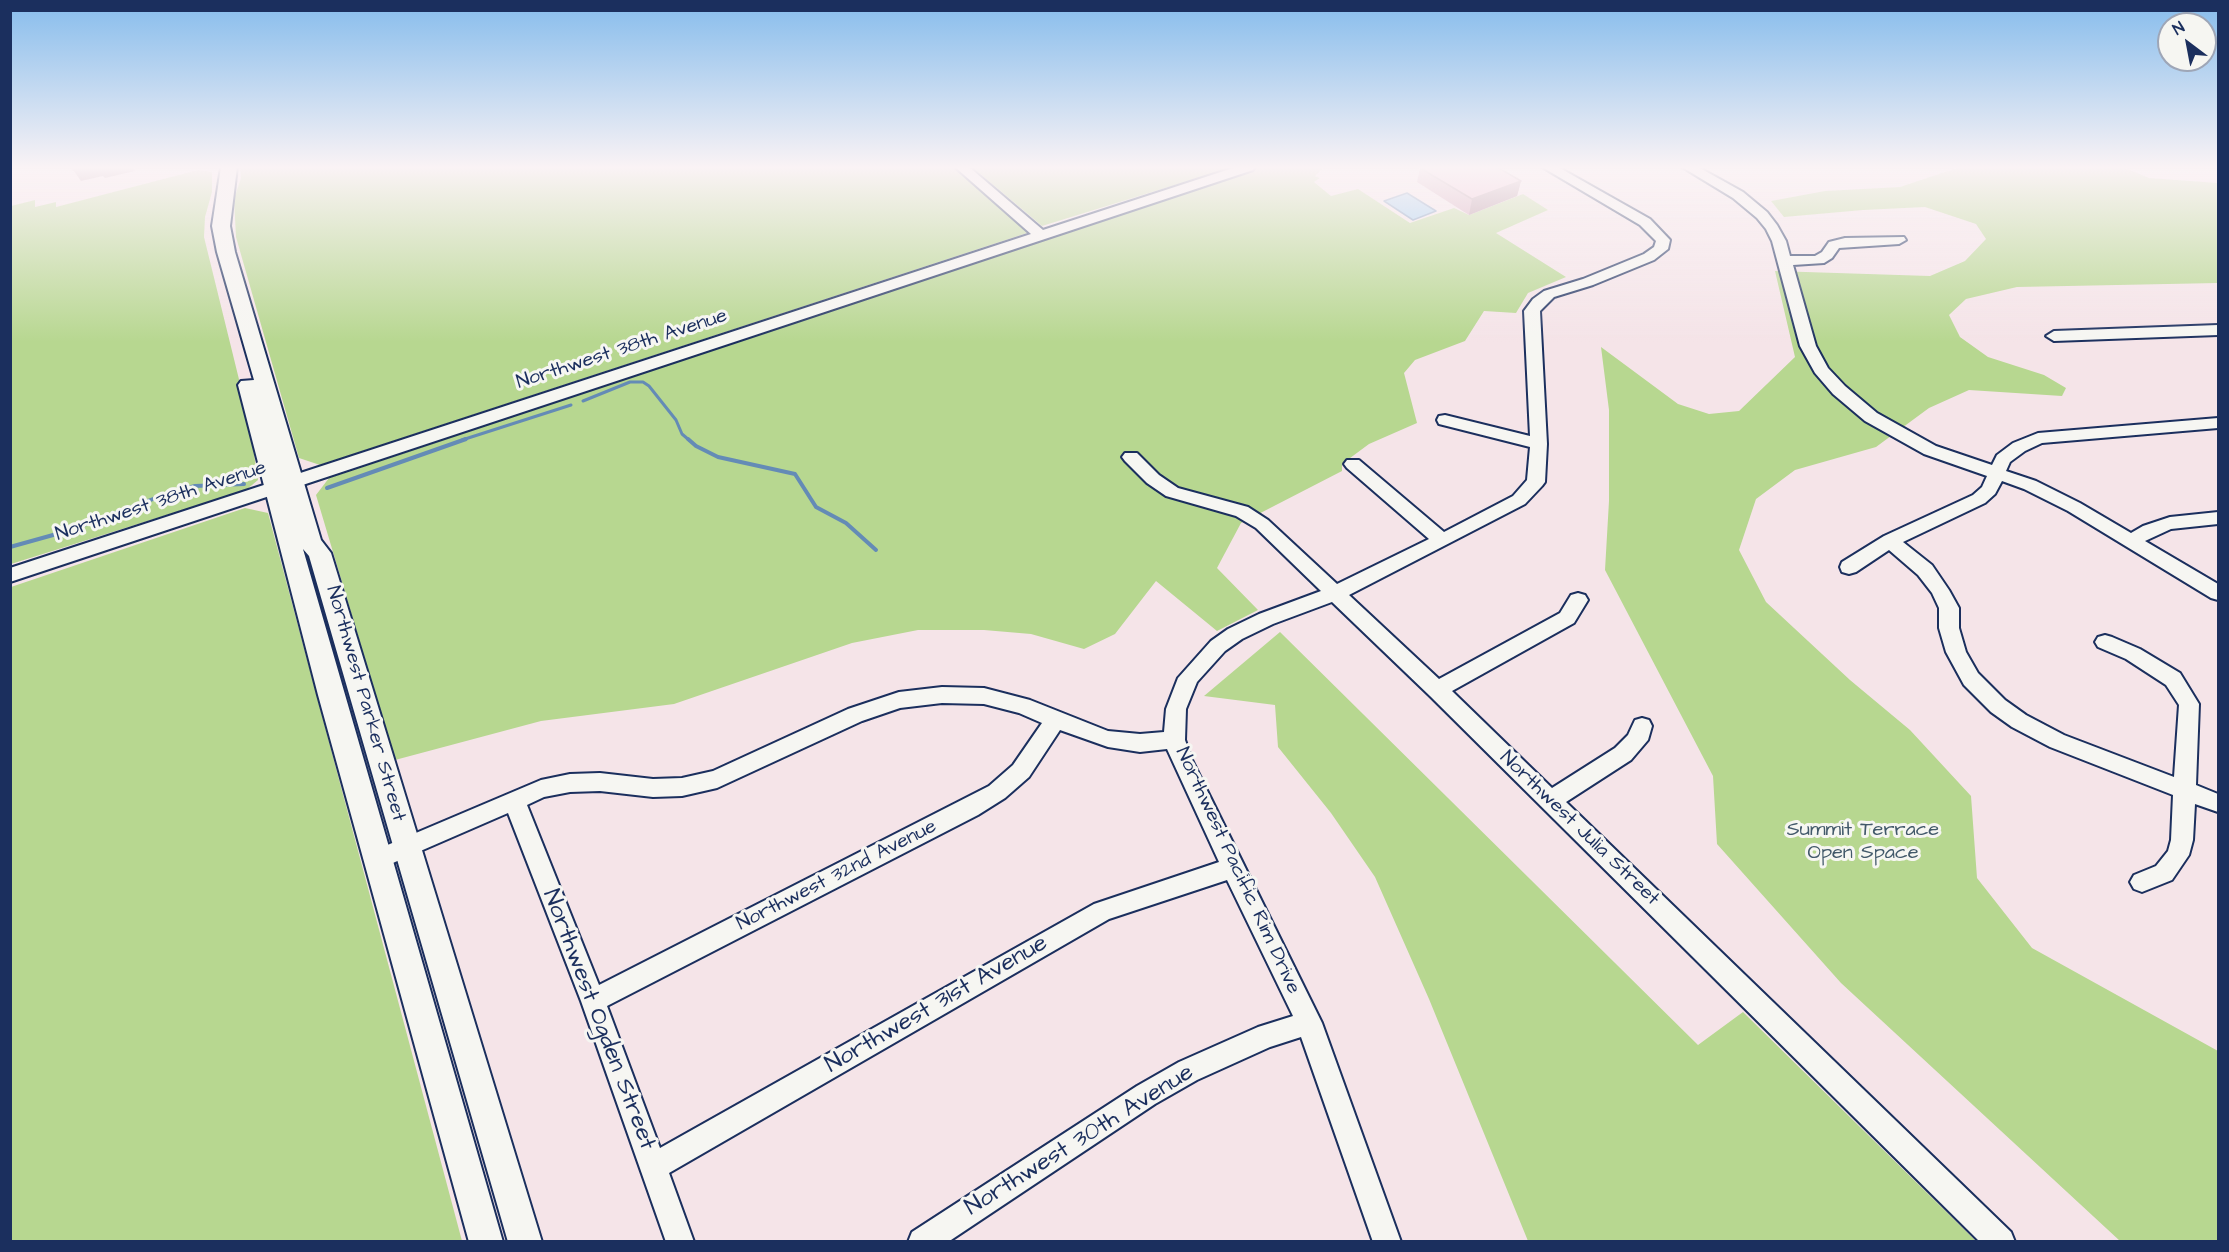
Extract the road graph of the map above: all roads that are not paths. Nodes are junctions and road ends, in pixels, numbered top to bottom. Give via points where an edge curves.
1 (211, 225) edge
2 (221, 225) edge
3 (1029, 225) edge
4 (1072, 225) edge
5 (1649, 225) edge
6 (1769, 225) edge
7 (1041, 236) junction
8 (1899, 240) dead end
9 (1784, 260) junction
10 (2218, 330) edge
11 (2054, 336) dead end
12 (1445, 420) dead end
13 (2218, 423) edge
14 (1539, 444) junction
15 (1131, 457) dead end
16 (1353, 464) dead end
17 (1997, 473) junction
18 (285, 485) junction
19 (2218, 518) edge
20 (1442, 540) junction
21 (2132, 541) junction
22 (1890, 542) junction
23 (1849, 567) dead end
24 (10, 574) edge
25 (1336, 593) junction
26 (2218, 593) edge
27 (1578, 600) dead end
28 (2105, 642) dead end
29 (1437, 690) junction
30 (1056, 719) junction
31 (1642, 726) dead end
32 (1174, 740) junction
33 (2184, 789) junction
34 (514, 800) junction
35 (1550, 801) junction
36 (2218, 803) edge
37 (407, 847) junction
38 (379, 859) junction
39 (1232, 868) junction
40 (2142, 882) dead end
41 (592, 1001) junction
42 (1310, 1023) junction
43 (652, 1167) junction
44 (936, 1238) edge
45 (486, 1242) edge
46 (525, 1242) edge
47 (680, 1242) edge
48 (1387, 1242) edge
49 (2001, 1242) edge

1 - 18 main road, Northwest Parker Street via 210,241
2 - 18 main road, Northwest Parker Street
3 - 7 street
4 - 7 street, Northwest 38th Avenue
5 - 14 street, Northwest Pacific Rim Drive via 1664,240 1661,249 1588,282 1549,294 1532,311
6 - 9 street via 1779,241
7 - 18 street, Northwest 38th Avenue
8 - 9 street via 1845,242 1834,245 1819,260
9 - 17 street via 1808,346 1821,370 1839,390 1871,417 1930,450
10 - 11 street
12 - 14 street
13 - 17 street via 2038,438 2003,459
14 - 20 street, Northwest Pacific Rim Drive via 1536,482 1519,500
15 - 25 street, Northwest Julia Street via 1173,492 1242,511 1262,524
16 - 20 street
17 - 21 street via 2074,507
17 - 22 street via 1989,490 1979,499
18 - 24 street, Northwest 38th Avenue
18 - 37 main road, Northwest Parker Street via 311,543 320,553
18 - 38 main road, Northwest Parker Street via 332,695
19 - 21 street via 2170,523
20 - 25 street, Northwest Pacific Rim Drive
21 - 26 street
22 - 23 street
22 - 33 street via 1925,570 1940,590 1949,608 1949,628 1956,652 1971,679 1998,706 2057,741
25 - 29 street, Northwest Julia Street
25 - 32 street, Northwest Pacific Rim Drive via 1266,619 1218,646 1188,678 1176,708
27 - 29 street via 1567,618
28 - 33 street via 2133,654 2173,680 2185,694 2189,704
29 - 35 street, Northwest Julia Street
30 - 32 street via 1108,739 1140,743
30 - 34 street via 984,696 899,700 855,715 717,779 653,789 600,782 570,783
30 - 41 street, Northwest 32nd Avenue via 1021,771 997,792
31 - 35 street via 1623,754
32 - 39 street, Northwest Pacific Rim Drive
33 - 36 street
33 - 40 street via 2178,855 2164,873
34 - 37 street
34 - 41 street, Northwest Ogden Street
35 - 49 street, Northwest Julia Street
37 - 38 street
37 - 46 main road, Northwest Parker Street
38 - 45 main road, Northwest Parker Street
39 - 42 street, Northwest Pacific Rim Drive
39 - 43 street, Northwest 31st Avenue via 1102,911
41 - 43 street, Northwest Ogden Street
42 - 44 street, Northwest 30th Avenue via 1267,1036 1188,1071 1146,1095
42 - 48 street, Northwest Pacific Rim Drive
43 - 47 street, Northwest Ogden Street

